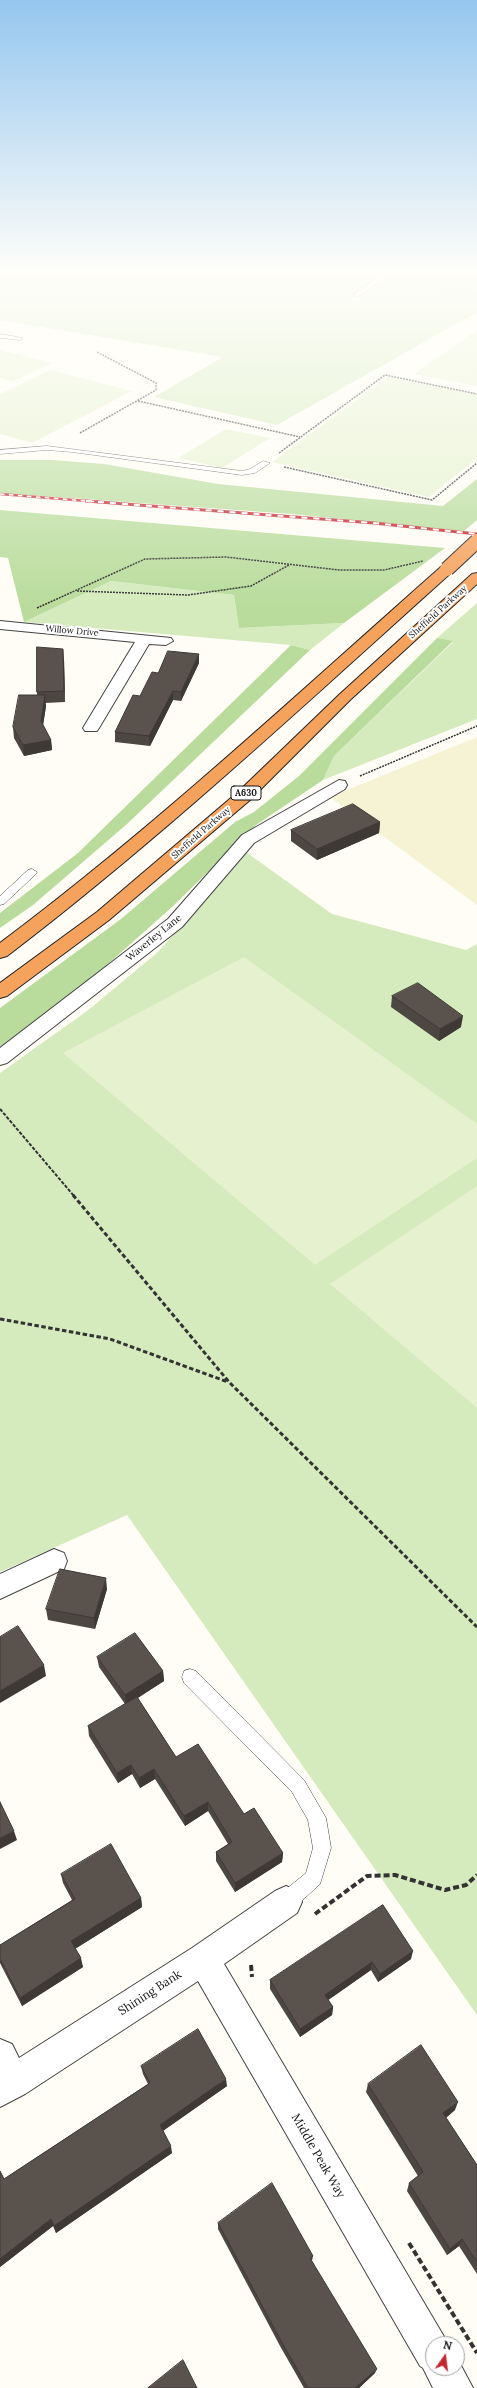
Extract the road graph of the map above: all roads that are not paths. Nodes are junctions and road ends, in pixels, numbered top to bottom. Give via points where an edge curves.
1 (0, 452) edge
2 (266, 463) road end
3 (477, 541) edge
4 (477, 576) edge
5 (0, 625) edge
6 (145, 638) junction
7 (166, 641) dead end
8 (91, 728) dead end
9 (339, 785) road end
10 (32, 872) dead end
11 (0, 902) edge
12 (0, 952) edge
13 (0, 992) edge
14 (0, 1058) edge
15 (54, 1562) dead end
16 (0, 1587) edge
17 (190, 1677) dead end
18 (298, 1910) joint
19 (203, 1959) junction
20 (4, 2076) edge
21 (425, 2343) edge

1 - 2 lane via 47,448 242,473
3 - 12 highway, bridge via 188,800 62,906
4 - 13 highway, Sheffield Parkway / A630 via 345,697 244,796 103,916
5 - 6 street, Willow Drive
6 - 7 street, Willow Drive
6 - 8 street
9 - 14 street, Waverley Lane via 248,839 175,923
10 - 11 lane
15 - 16 street
17 - 18 lane via 298,1786 317,1818 322,1848 314,1878
18 - 19 street, Shining Bank
19 - 20 street, Shining Bank
19 - 21 street, Middle Peak Way

